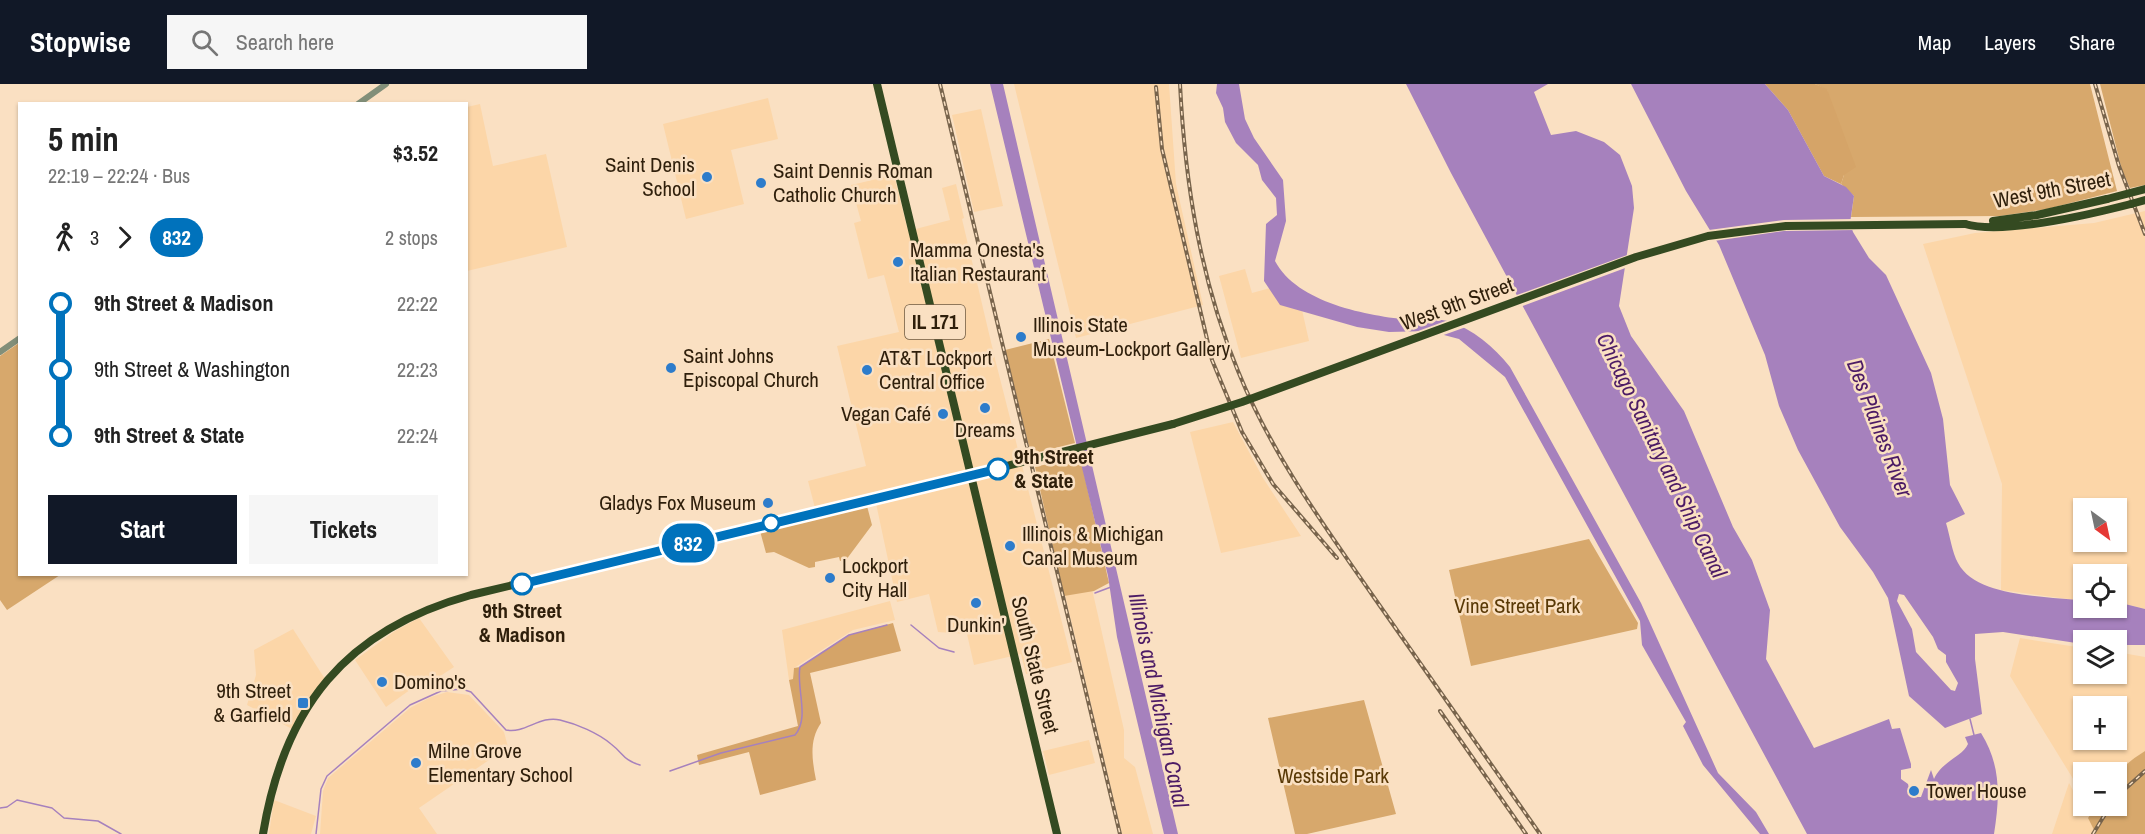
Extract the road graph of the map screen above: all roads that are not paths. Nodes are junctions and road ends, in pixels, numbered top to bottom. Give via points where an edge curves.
1 (386, 84) edge
2 (878, 84) edge
3 (361, 102) edge
4 (2145, 189) edge
5 (2145, 200) edge
6 (1965, 224) junction
7 (18, 339) edge
8 (0, 352) edge
9 (971, 475) junction
10 (263, 834) edge
11 (1057, 834) edge

1 - 3 street
2 - 9 main road, South State Street / IL 171
4 - 6 main road, West 9th Street, bridge via 2037,215
5 - 6 main road, West 9th Street, bridge via 2019,225
6 - 9 main road, West 9th Street, bridge via 1786,226 1708,236 1636,257 1242,402 1100,444
7 - 8 street
9 - 10 main road, West 9th Street via 471,595 414,614 354,653 328,678 299,719 279,766
9 - 11 main road, South State Street / IL 171

